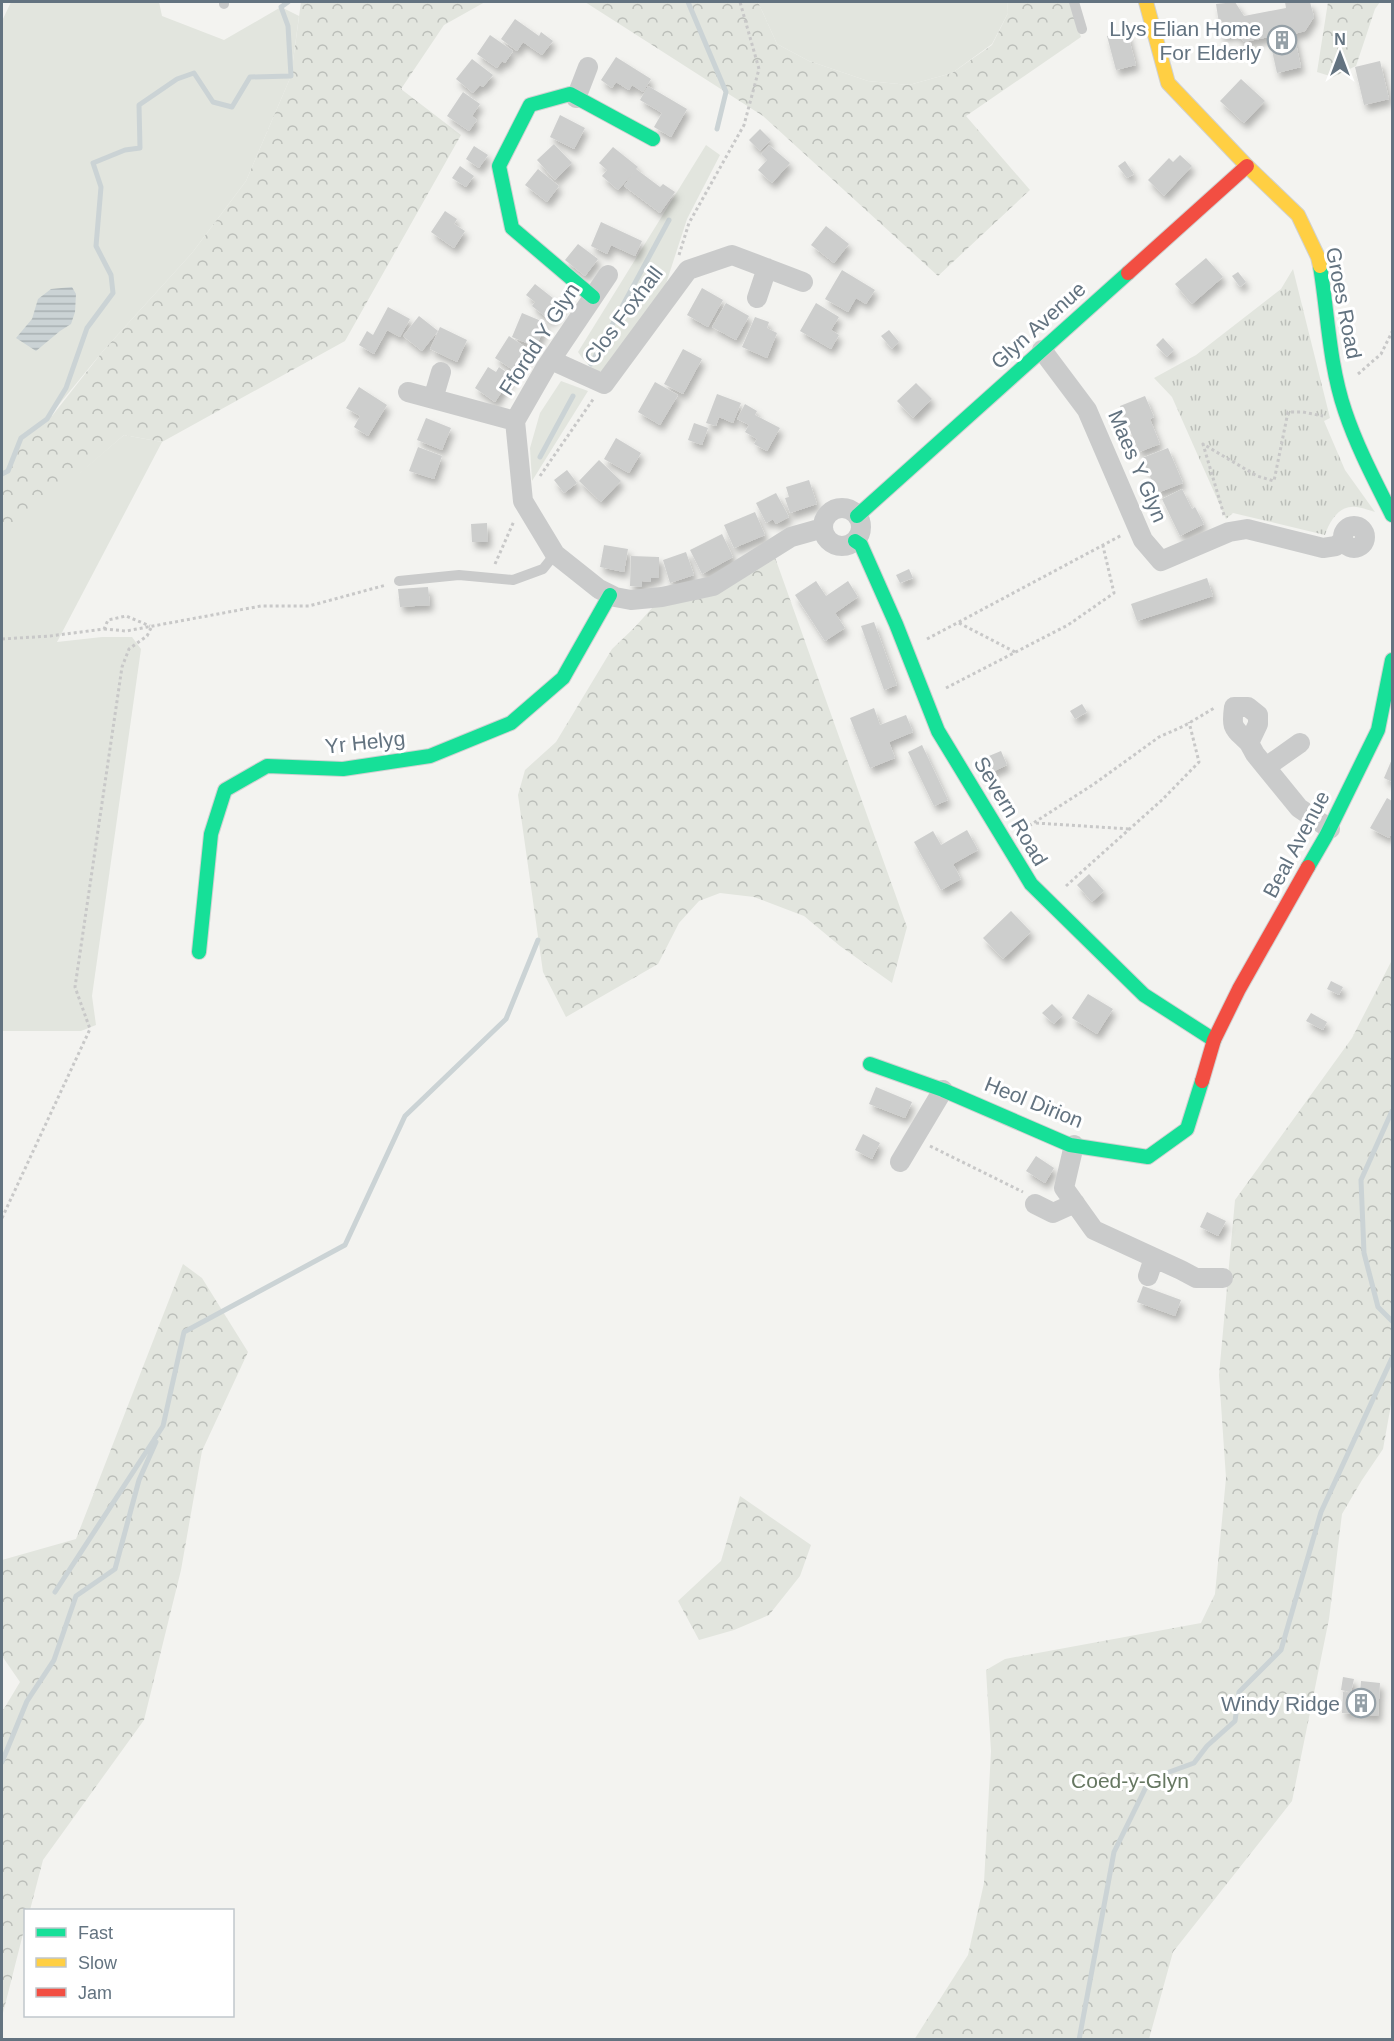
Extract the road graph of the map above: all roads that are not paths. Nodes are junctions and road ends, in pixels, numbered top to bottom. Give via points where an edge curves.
1 (1074, 2) edge
2 (1146, 2) edge
3 (1082, 29) dead end
4 (588, 67) dead end
5 (576, 98) junction
6 (653, 139) dead end
7 (1247, 166) junction
8 (767, 268) junction
9 (608, 275) dead end
10 (803, 282) dead end
11 (593, 297) junction
12 (757, 298) dead end
13 (1042, 350) junction
14 (551, 360) junction
15 (441, 372) dead end
16 (408, 392) dead end
17 (433, 399) junction
18 (515, 421) junction
19 (1392, 515) edge
20 (857, 516) junction
21 (823, 528) junction
22 (1343, 540) dead end
23 (855, 541) junction
24 (555, 554) junction
25 (399, 580) road end
26 (610, 595) junction
27 (1392, 660) edge
28 (1234, 707) road end
29 (1300, 742) dead end
30 (1266, 767) junction
31 (1330, 829) junction
32 (199, 952) dead end
33 (1214, 1040) junction
34 (870, 1064) dead end
35 (943, 1090) junction
36 (1074, 1145) junction
37 (900, 1162) dead end
38 (1075, 1203) junction
39 (1035, 1204) road end
40 (1224, 1278) dead end

1 - 3 lane
2 - 7 street, Groes Road via 1168,83
4 - 5 street
5 - 6 street
5 - 11 street via 570,94 530,105 499,166 512,228
7 - 13 street, Glyn Avenue
7 - 19 street, Groes Road via 1298,215 1318,257 1330,346 1344,409
8 - 10 street, Clos Foxhall
8 - 12 street
8 - 14 street, Clos Foxhall via 732,255 688,270 604,384
9 - 11 street, Ffordd Y Glyn
11 - 14 street, Ffordd Y Glyn
13 - 20 street, Glyn Avenue
13 - 22 street, Maes Y Glyn via 1088,410 1143,540 1161,561 1229,532 1247,529 1323,548
14 - 18 street, Ffordd Y Glyn
15 - 17 street
16 - 17 street
17 - 18 street
18 - 24 street, Ffordd Y Glyn via 523,501
20 - 21 street via 848,510 836,510 826,516
20 - 23 street via 861,526
21 - 23 street via 832,544 844,546
21 - 26 street, Ffordd Y Glyn via 791,537 712,586 631,600
23 - 33 street, Severn Road via 861,545 938,731 1031,884 1144,995
24 - 25 lane via 543,569 513,580 459,575
24 - 26 street, Ffordd Y Glyn
26 - 32 street, Yr Helyg via 563,678 511,723 430,756 343,769 267,766 225,790 211,834
27 - 31 street, Beal Avenue via 1378,730
28 - 30 street via 1248,707 1258,715 1249,743
29 - 30 street
30 - 31 street via 1299,808
31 - 33 street, Beal Avenue
33 - 36 street, Heol Dirion via 1187,1129 1148,1157
34 - 35 street, Heol Dirion
35 - 36 street, Heol Dirion
35 - 37 street
36 - 38 street via 1064,1188
38 - 39 street via 1053,1213
38 - 40 street via 1094,1230 1151,1267 1196,1278

